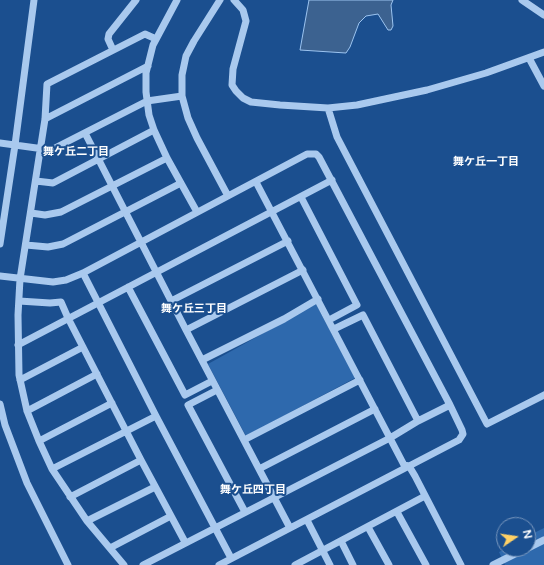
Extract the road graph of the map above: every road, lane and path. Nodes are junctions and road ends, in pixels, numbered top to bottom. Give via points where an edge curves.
1 (34, 0) edge
2 (136, 0) edge
3 (177, 0) edge
4 (234, 0) edge
5 (522, 0) edge
6 (217, 1) edge
7 (544, 15) edge
8 (156, 39) junction
9 (113, 50) junction
10 (544, 52) edge
11 (530, 58) junction
12 (148, 66) junction
13 (544, 86) edge
14 (182, 96) junction
15 (147, 101) junction
16 (328, 108) junction
17 (45, 119) junction
18 (154, 130) junction
19 (85, 133) junction
20 (0, 143) edge
21 (15, 145) junction
22 (40, 149) junction
23 (167, 158) junction
24 (98, 159) junction
25 (332, 180) junction
26 (36, 181) junction
27 (256, 182) junction
28 (181, 184) junction
29 (112, 186) junction
30 (228, 196) junction
31 (301, 197) junction
32 (272, 211) junction
33 (197, 212) junction
34 (125, 213) junction
35 (31, 214) junction
36 (288, 240) junction
37 (140, 242) junction
38 (0, 244) edge
39 (26, 245) junction
40 (303, 270) junction
41 (83, 273) junction
42 (156, 273) junction
43 (0, 276) edge
44 (20, 279) junction
45 (128, 287) junction
46 (318, 299) junction
47 (19, 300) junction
48 (171, 301) junction
49 (98, 302) junction
50 (68, 318) junction
51 (329, 320) junction
52 (334, 329) junction
53 (186, 330) junction
54 (18, 345) junction
55 (83, 347) junction
56 (202, 360) junction
57 (97, 374) junction
58 (20, 380) junction
59 (360, 380) junction
60 (212, 381) junction
61 (217, 390) junction
62 (544, 395) edge
63 (112, 403) junction
64 (0, 404) edge
65 (450, 405) junction
66 (375, 409) junction
67 (27, 411) junction
68 (156, 416) junction
69 (418, 421) junction
70 (3, 426) edge
71 (126, 431) junction
72 (390, 438) junction
73 (244, 440) junction
74 (39, 441) junction
75 (141, 460) junction
76 (409, 466) junction
77 (52, 469) junction
78 (259, 469) junction
79 (155, 488) junction
80 (425, 496) junction
81 (70, 497) junction
82 (273, 497) junction
83 (245, 512) junction
84 (397, 512) junction
85 (171, 516) junction
86 (307, 520) junction
87 (87, 521) junction
88 (368, 527) junction
89 (214, 528) junction
90 (290, 528) junction
91 (341, 541) junction
92 (185, 542) junction
93 (110, 548) junction
94 (322, 551) junction
95 (512, 557) edge
96 (231, 558) junction
97 (307, 562) edge
98 (502, 563) edge
99 (68, 565) edge
100 (124, 565) edge
101 (143, 565) edge
102 (219, 565) edge
103 (295, 565) edge
104 (330, 565) edge
105 (353, 565) edge
106 (389, 565) edge
107 (426, 565) edge
108 (461, 565) edge
109 (493, 565) edge

1 - 21 street
2 - 9 street via 109,34 108,39
3 - 8 street
4 - 16 street via 243,10 246,21 233,69 232,85 242,98 251,102
5 - 7 street
6 - 14 street via 186,56 182,75
8 - 9 street via 145,34
8 - 12 street
9 - 17 street via 47,84
10 - 11 street
11 - 13 street
11 - 16 street via 427,90 357,105
12 - 15 street
12 - 17 street
14 - 15 street
14 - 30 street via 194,132
15 - 18 street
15 - 19 street
16 - 62 street via 337,137 487,424
17 - 22 street
18 - 23 street
18 - 24 street
19 - 22 street via 52,150
19 - 24 street
20 - 21 street
21 - 22 street
21 - 38 street
22 - 26 street
23 - 28 street
23 - 29 street
24 - 26 street via 53,183
24 - 29 street
25 - 27 street via 319,157 311,153
25 - 31 street
25 - 65 street
26 - 35 street
27 - 30 street
27 - 32 street
28 - 33 street
28 - 34 street
29 - 34 street
29 - 35 street via 61,212
30 - 33 street
31 - 32 street
31 - 51 street via 358,305
32 - 36 street
32 - 42 street
33 - 37 street
34 - 37 street
34 - 39 street via 63,244 48,247
35 - 39 street
36 - 40 street
36 - 48 street
37 - 41 street
37 - 42 street
39 - 44 street
40 - 46 street
40 - 53 street
41 - 44 street via 53,282
41 - 49 street
42 - 45 street
42 - 48 street
43 - 44 street
44 - 47 street
45 - 49 street
45 - 60 street via 184,395
46 - 51 street
46 - 56 street
47 - 50 street via 50,304 61,302
47 - 54 street
48 - 53 street
49 - 50 street
49 - 68 street
50 - 54 street
50 - 55 street
51 - 52 street
52 - 59 street
52 - 69 street via 363,315
53 - 56 street
54 - 58 street
55 - 57 street
55 - 58 street
56 - 60 street
57 - 63 street
57 - 67 street
58 - 67 street
59 - 66 street
59 - 73 street
60 - 61 street
61 - 73 street
61 - 83 street via 188,405
63 - 71 street
63 - 74 street
64 - 70 street
65 - 69 street
65 - 76 street via 462,430 459,440
66 - 72 street
66 - 78 street
67 - 74 street
68 - 71 street
68 - 89 street
69 - 72 street
70 - 99 street via 27,483
71 - 75 street
71 - 77 street
72 - 76 street via 404,464
72 - 82 street
73 - 78 street
74 - 77 street
75 - 79 street
75 - 81 street
76 - 80 street
76 - 86 street
77 - 81 street
78 - 82 street
79 - 85 street
79 - 87 street
80 - 84 street
80 - 108 street
81 - 87 street
82 - 83 street
82 - 90 street
83 - 89 street
84 - 88 street
84 - 107 street
85 - 92 street
85 - 93 street
86 - 90 street
86 - 94 street
87 - 93 street
88 - 91 street
88 - 106 street
89 - 92 street
89 - 96 street
90 - 96 street
91 - 94 street
91 - 105 street
92 - 101 street
93 - 100 street
94 - 97 street
94 - 104 street
95 - 98 street
96 - 102 street
97 - 103 street
98 - 109 street

